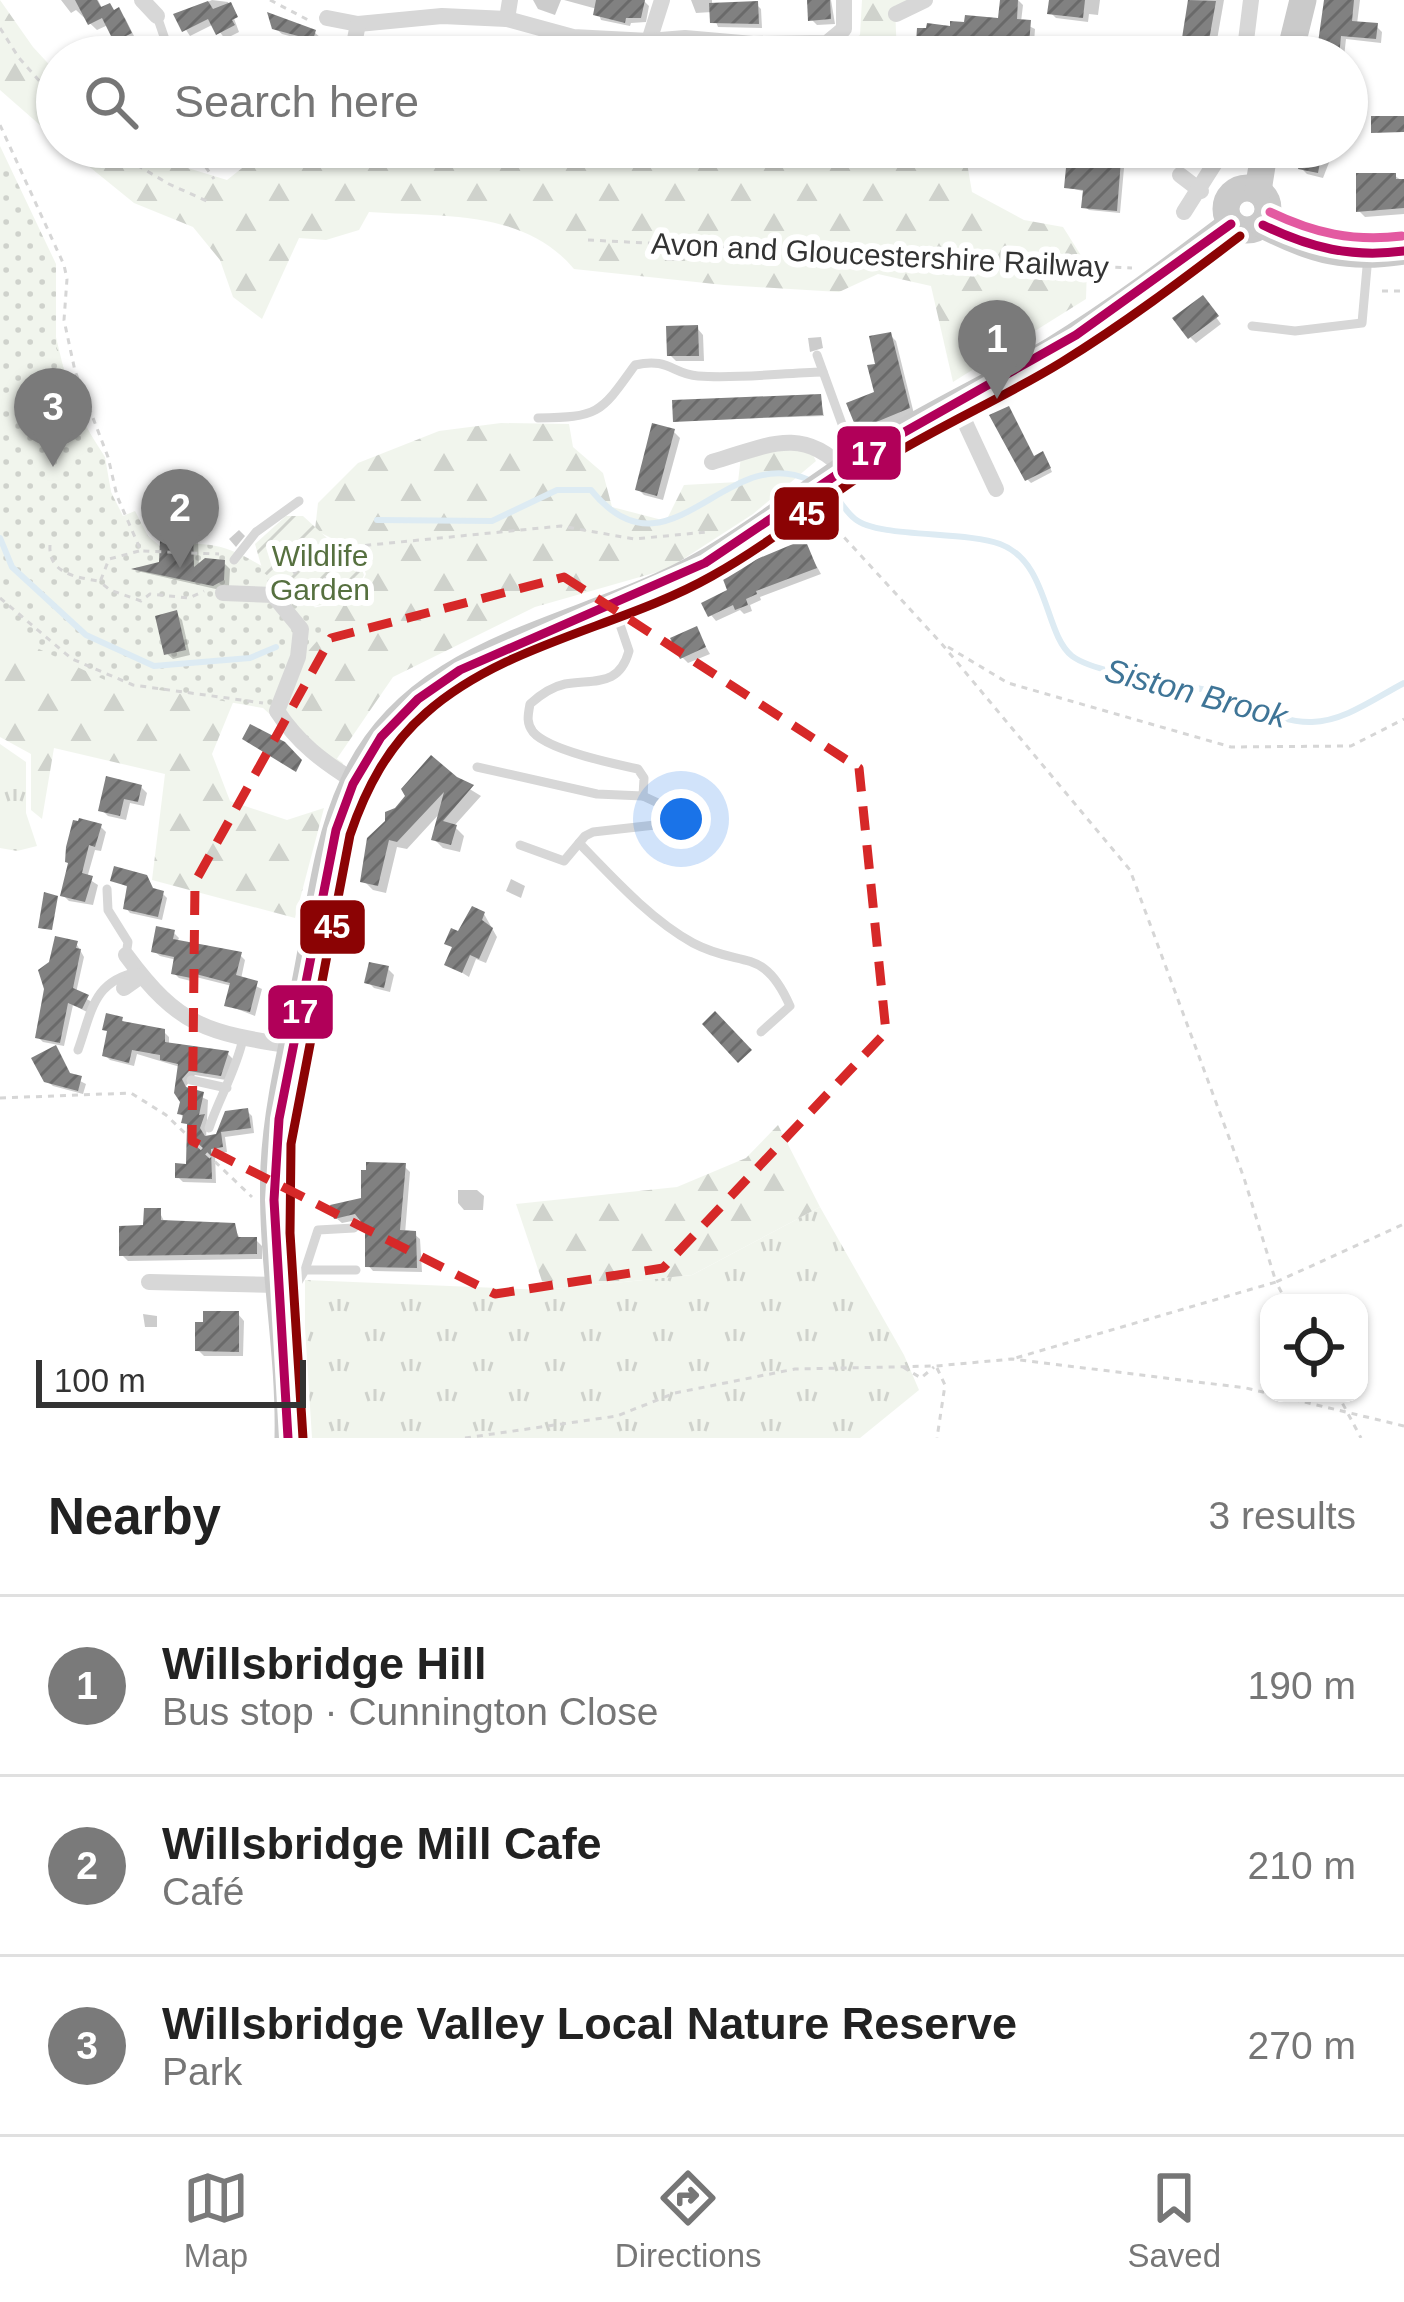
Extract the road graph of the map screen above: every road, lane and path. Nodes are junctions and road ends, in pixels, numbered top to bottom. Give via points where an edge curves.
1 (142, 0) edge
2 (270, 0) edge
3 (662, 0) edge
4 (844, 0) edge
5 (925, 0) edge
6 (1251, 0) edge
7 (1303, 0) edge
8 (509, 9) edge
9 (896, 14) dead end
10 (157, 16) joint
11 (342, 21) junction
12 (0, 28) edge
13 (163, 36) edge
14 (346, 36) edge
15 (571, 36) edge
16 (650, 36) edge
17 (836, 36) edge
18 (1247, 36) edge
19 (1294, 36) edge
20 (36, 77) edge
21 (0, 125) edge
22 (142, 168) edge
23 (206, 168) edge
24 (1214, 168) edge
25 (1262, 168) edge
26 (1180, 175) dead end
27 (214, 179) dead end
28 (1201, 191) junction
29 (1258, 191) junction
30 (211, 202) dead end
31 (1184, 212) dead end
32 (1232, 224) junction
33 (1263, 225) junction
34 (588, 240) dead end
35 (1404, 251) edge
36 (1368, 256) junction
37 (1132, 268) dead end
38 (1378, 291) dead end
39 (1404, 291) edge
40 (1252, 326) dead end
41 (817, 355) dead end
42 (823, 372) junction
43 (956, 403) junction
44 (538, 418) dead end
45 (712, 462) dead end
46 (826, 483) junction
47 (997, 488) dead end
48 (299, 500) dead end
49 (737, 544) junction
50 (50, 545) dead end
51 (141, 551) junction
52 (181, 551) dead end
53 (234, 560) dead end
54 (310, 560) junction
55 (100, 582) junction
56 (326, 583) dead end
57 (223, 593) joint
58 (273, 595) junction
59 (0, 598) edge
60 (613, 605) junction
61 (941, 643) junction
62 (280, 695) junction
63 (1404, 719) edge
64 (477, 767) dead end
65 (354, 781) junction
66 (643, 796) junction
67 (579, 843) junction
68 (520, 845) dead end
69 (107, 889) dead end
70 (126, 956) joint
71 (140, 974) junction
72 (124, 988) dead end
73 (761, 1032) dead end
74 (243, 1038) junction
75 (293, 1046) junction
76 (77, 1050) dead end
77 (191, 1080) dead end
78 (227, 1088) junction
79 (0, 1098) edge
80 (209, 1128) dead end
81 (275, 1219) junction
82 (1404, 1224) edge
83 (354, 1228) dead end
84 (305, 1270) junction
85 (356, 1270) dead end
86 (148, 1282) dead end
87 (1276, 1282) junction
88 (1282, 1294) edge
89 (281, 1297) junction
90 (1012, 1359) junction
91 (902, 1366) junction
92 (936, 1366) junction
93 (1341, 1402) edge
94 (1349, 1415) junction
95 (1404, 1426) edge
96 (288, 1438) edge
97 (465, 1438) edge
98 (937, 1438) edge
99 (1361, 1438) edge

1 - 10 street
2 - 11 path via 321,27
3 - 16 street
4 - 17 street via 844,29
5 - 9 street
6 - 18 street
7 - 19 main road
8 - 11 street
8 - 15 street
10 - 13 lane
11 - 14 street
12 - 20 path
21 - 51 path via 64,265 75,371
22 - 30 path
23 - 27 path
24 - 28 street
25 - 29 main road
26 - 28 street
28 - 31 street
29 - 32 main road via 1240,189 1229,198
29 - 33 main road via 1269,206
32 - 33 main road via 1247,231
32 - 43 main road via 1130,301
33 - 36 main road via 1340,255
34 - 37 path, Avon and Gloucestershire Railway
35 - 36 main road
36 - 40 lane via 1362,323 1295,331
38 - 39 path
41 - 42 lane
42 - 44 lane via 692,376 643,363 595,413
42 - 46 lane
43 - 46 main road
43 - 47 street
45 - 46 street via 807,442 829,453
46 - 49 main road
46 - 61 path
48 - 53 lane
49 - 54 path via 700,530 634,539 561,526 309,551
49 - 60 main road
50 - 55 path via 56,568
51 - 52 path
51 - 55 path via 109,559
54 - 56 path via 326,571
54 - 58 path
55 - 57 path via 141,601 150,594
57 - 58 street
58 - 62 street via 302,629
59 - 62 path via 72,659 133,685 255,704
60 - 65 main road via 446,677 389,727
60 - 66 lane via 629,651 620,673 550,689 530,704 529,726 538,738 638,770
61 - 63 path via 1008,683 1231,746 1352,746
61 - 87 path via 1130,870
62 - 65 street via 277,711 291,733
64 - 66 lane
65 - 75 main road via 335,832
66 - 67 lane via 660,804 655,825 593,832
67 - 68 lane via 564,861
67 - 73 lane via 693,943 766,967 790,1006
69 - 70 lane
70 - 71 street
71 - 72 street
71 - 74 street via 176,1013
71 - 76 lane via 106,983
74 - 75 street
74 - 78 lane
75 - 81 main road
77 - 78 lane
78 - 80 lane
79 - 81 path via 131,1093 166,1114
81 - 89 main road
82 - 87 path
83 - 84 lane via 318,1230
84 - 85 lane
84 - 89 lane
86 - 89 street
87 - 88 path
87 - 90 path
89 - 96 main road
90 - 92 path
90 - 94 path via 1246,1388
91 - 92 path
91 - 92 path via 921,1378
91 - 97 path via 795,1369 675,1394 617,1416
92 - 98 path via 945,1384
93 - 94 path
94 - 95 path
94 - 99 path

